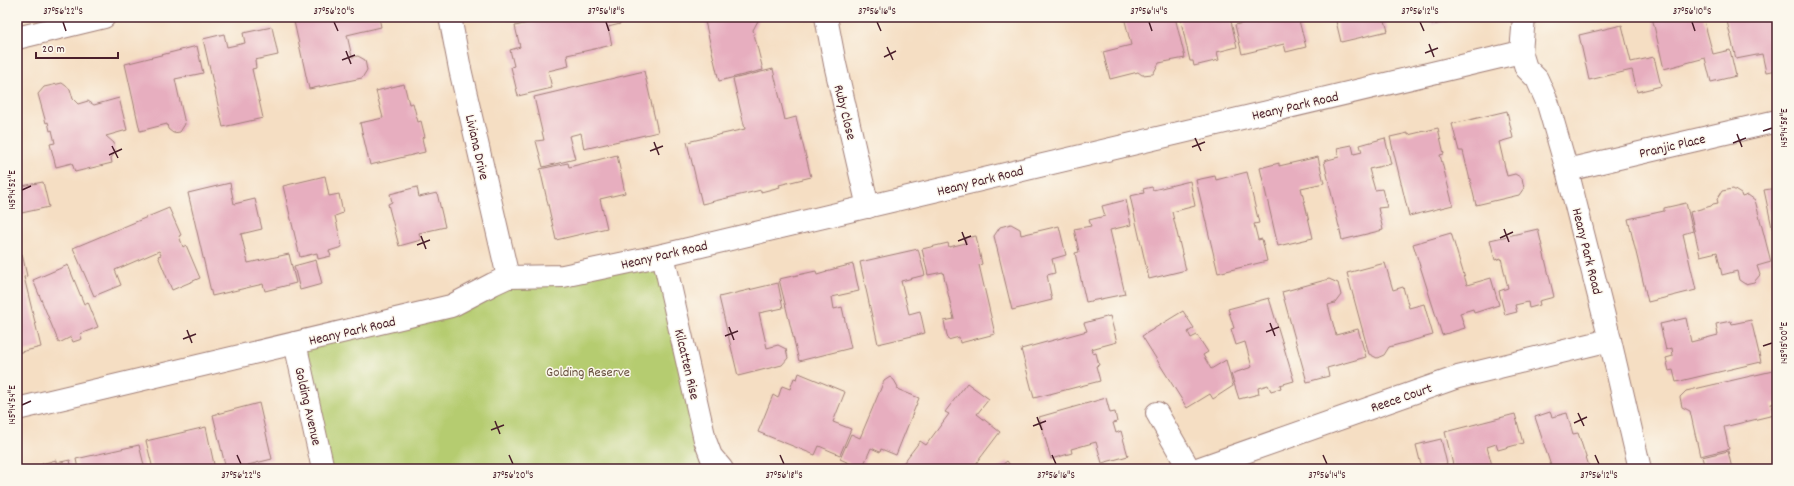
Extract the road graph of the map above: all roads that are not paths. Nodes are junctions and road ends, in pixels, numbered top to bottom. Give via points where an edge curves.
1 (104, 17) edge
2 (450, 17) edge
3 (826, 17) edge
4 (1524, 17) edge
5 (17, 38) edge
6 (1521, 52) junction
7 (1777, 121) edge
8 (1567, 170) junction
9 (868, 206) junction
10 (663, 255) junction
11 (508, 277) junction
12 (1610, 340) junction
13 (295, 344) junction
14 (17, 409) edge
15 (1157, 413) dead end
16 (720, 468) edge
17 (323, 469) edge
18 (1189, 469) edge
19 (1197, 469) edge
20 (1640, 469) edge

1 - 5 street
2 - 11 street, Liviana Drive
3 - 9 street, Ruby Close
4 - 6 street
6 - 8 street, Heany Park Road via 1526,68 1537,79 1548,104
6 - 9 street, Heany Park Road
7 - 8 street, Pranjic Place
8 - 12 street, Heany Park Road
9 - 10 street, Heany Park Road
10 - 11 street, Heany Park Road via 563,276
10 - 16 street, Kilcatten Rise via 705,440 711,456
11 - 13 street, Heany Park Road via 451,306
12 - 19 street, Reece Court via 1458,378
12 - 20 street, Heany Park Road
13 - 14 street, Heany Park Road
13 - 17 street, Golding Avenue
15 - 18 street

